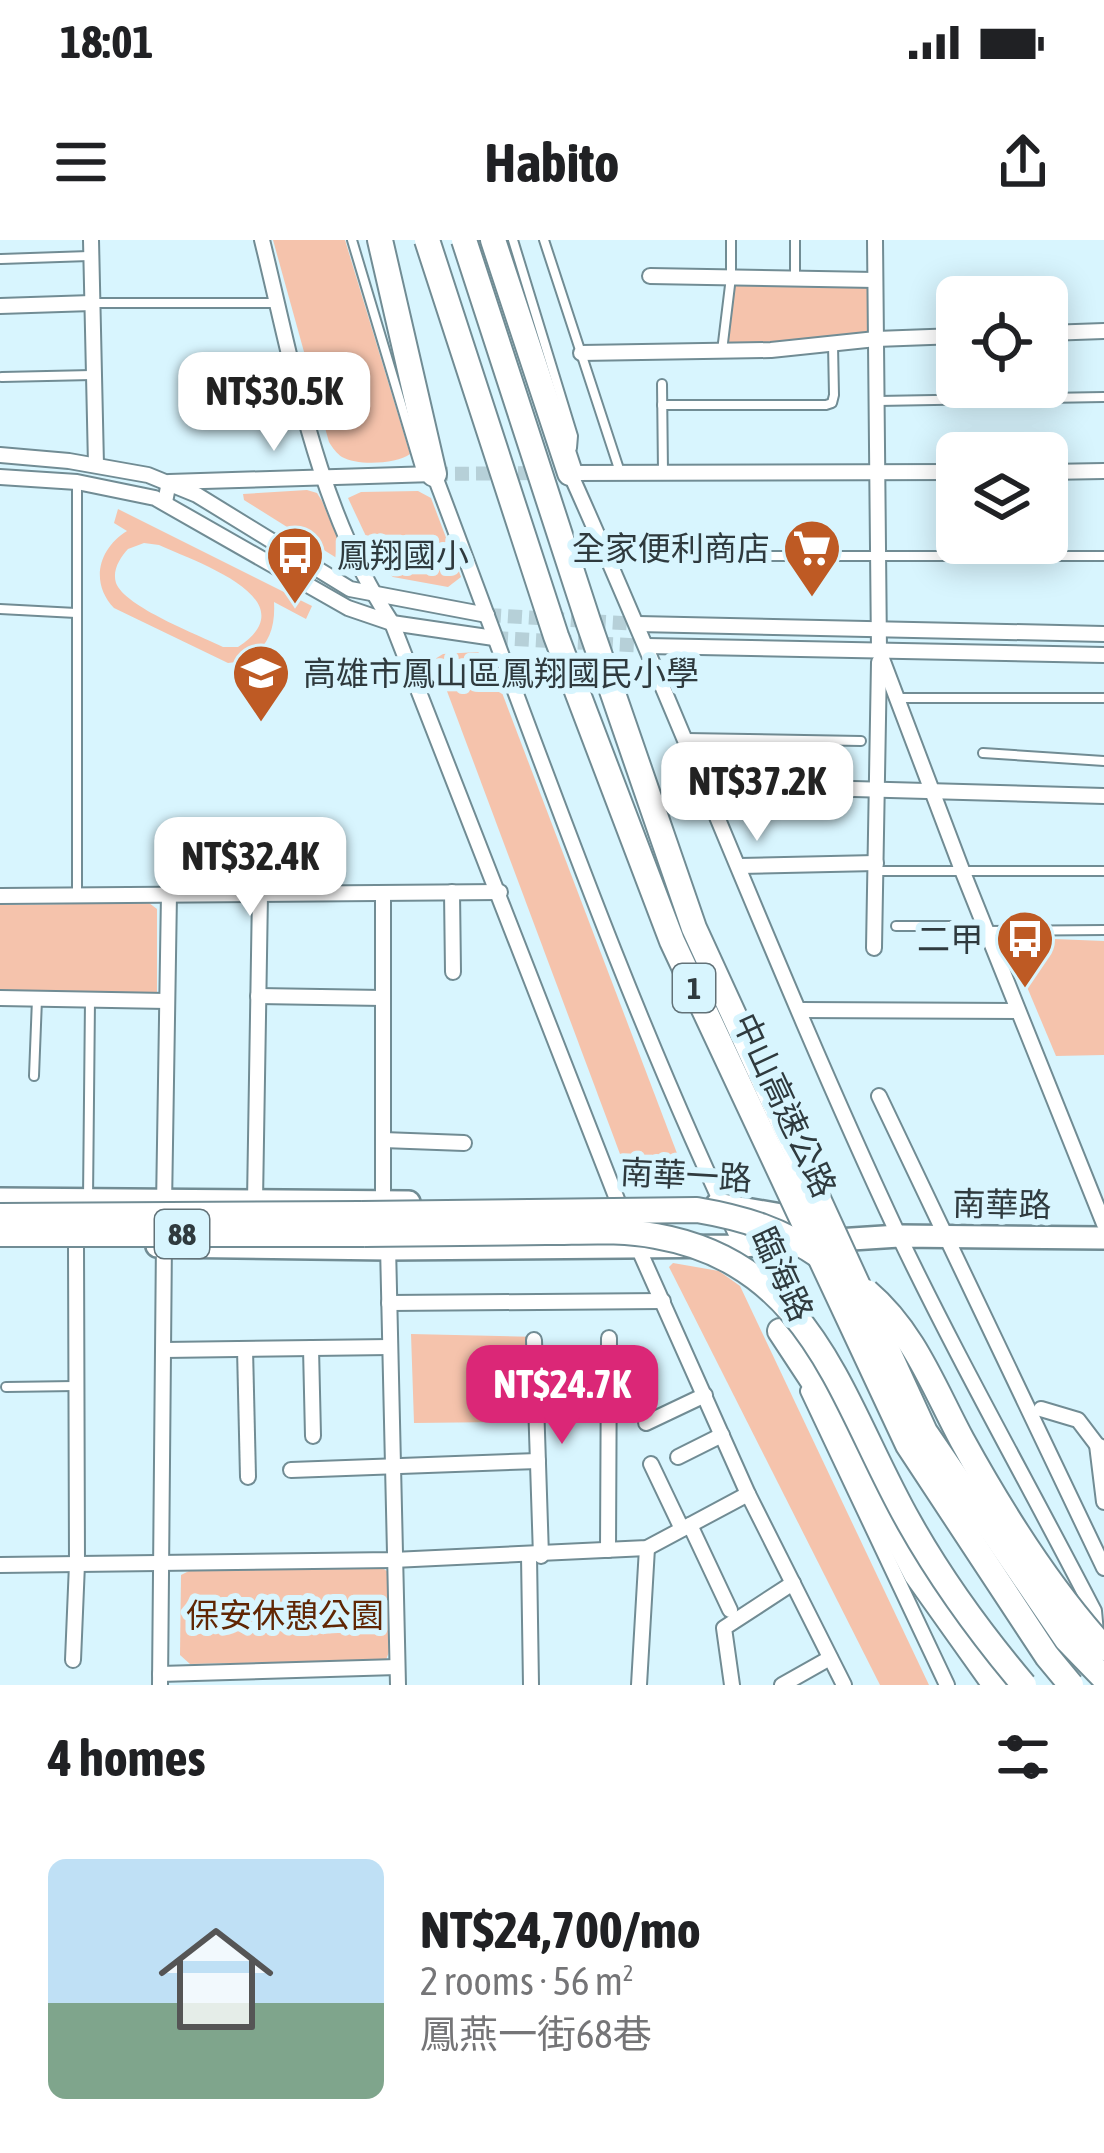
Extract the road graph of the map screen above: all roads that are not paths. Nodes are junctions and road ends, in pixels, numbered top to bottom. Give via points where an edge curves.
1 (262, 240) edge
2 (352, 240) edge
3 (375, 240) edge
4 (427, 240) edge
5 (464, 240) edge
6 (493, 240) edge
7 (514, 240) edge
8 (544, 240) edge
9 (731, 240) edge
10 (795, 240) edge
11 (875, 240) edge
12 (91, 248) edge
13 (2, 259) edge
14 (650, 276) dead end
15 (731, 277) junction
16 (795, 278) junction
17 (875, 280) junction
18 (92, 303) junction
19 (278, 303) junction
20 (0, 306) edge
21 (1104, 332) edge
22 (1068, 333) edge
23 (936, 337) edge
24 (876, 339) junction
25 (833, 343) junction
26 (722, 351) junction
27 (581, 353) junction
28 (94, 375) junction
29 (2, 377) edge
30 (662, 384) dead end
31 (1104, 397) edge
32 (876, 401) junction
33 (662, 405) junction
34 (0, 455) edge
35 (96, 465) junction
36 (1104, 471) edge
37 (877, 472) junction
38 (936, 472) edge
39 (1068, 472) edge
40 (570, 473) junction
41 (621, 473) junction
42 (663, 473) junction
43 (428, 474) junction
44 (0, 477) edge
45 (322, 478) junction
46 (77, 482) junction
47 (169, 482) junction
48 (165, 502) junction
49 (607, 556) junction
50 (1104, 556) edge
51 (877, 557) junction
52 (375, 596) junction
53 (0, 610) edge
54 (76, 613) junction
55 (487, 615) junction
56 (392, 622) junction
57 (638, 624) junction
58 (878, 631) junction
59 (1104, 634) edge
60 (494, 638) junction
61 (647, 646) junction
62 (879, 651) junction
63 (1104, 655) edge
64 (896, 698) junction
65 (1104, 698) edge
66 (686, 738) junction
67 (861, 741) dead end
68 (983, 753) dead end
69 (1104, 761) edge
70 (707, 785) junction
71 (877, 790) junction
72 (931, 792) junction
73 (1104, 796) edge
74 (740, 866) junction
75 (875, 867) junction
76 (962, 870) junction
77 (1104, 871) edge
78 (452, 892) junction
79 (500, 892) junction
80 (383, 893) junction
81 (169, 894) junction
82 (260, 894) junction
83 (77, 895) junction
84 (0, 896) edge
85 (896, 926) dead end
86 (985, 928) junction
87 (1104, 930) edge
88 (874, 948) dead end
89 (453, 972) dead end
90 (258, 996) junction
91 (0, 998) edge
92 (382, 998) junction
93 (37, 999) junction
94 (91, 1000) junction
95 (167, 1001) junction
96 (799, 1010) junction
97 (1018, 1011) junction
98 (34, 1076) dead end
99 (879, 1096) dead end
100 (383, 1140) junction
101 (464, 1143) dead end
102 (0, 1199) edge
103 (88, 1200) junction
104 (164, 1201) junction
105 (255, 1201) junction
106 (619, 1203) junction
107 (719, 1204) junction
108 (0, 1216) edge
109 (370, 1217) junction
110 (1104, 1223) edge
111 (0, 1234) edge
112 (899, 1236) junction
113 (944, 1237) junction
114 (1104, 1238) edge
115 (0, 1243) edge
116 (76, 1244) junction
117 (164, 1246) junction
118 (637, 1246) junction
119 (742, 1246) junction
120 (388, 1249) junction
121 (663, 1301) junction
122 (389, 1303) junction
123 (780, 1331) junction
124 (609, 1338) dead end
125 (534, 1340) dead end
126 (390, 1347) junction
127 (311, 1348) junction
128 (244, 1349) junction
129 (164, 1350) junction
130 (77, 1385) junction
131 (6, 1387) dead end
132 (705, 1395) junction
133 (1041, 1409) dead end
134 (646, 1424) dead end
135 (722, 1435) junction
136 (313, 1436) dead end
137 (1100, 1446) edge
138 (678, 1457) dead end
139 (538, 1461) junction
140 (651, 1465) dead end
141 (392, 1466) junction
142 (291, 1470) dead end
143 (248, 1477) dead end
144 (748, 1494) junction
145 (1104, 1502) edge
146 (686, 1527) junction
147 (646, 1548) junction
148 (608, 1550) junction
149 (535, 1556) junction
150 (393, 1560) junction
151 (164, 1562) junction
152 (77, 1564) junction
153 (0, 1565) edge
154 (1104, 1568) edge
155 (793, 1582) junction
156 (730, 1610) dead end
157 (1099, 1616) edge
158 (1104, 1648) edge
159 (830, 1658) junction
160 (73, 1660) dead end
161 (397, 1667) junction
162 (328, 1677) edge
163 (160, 1679) edge
164 (1103, 1682) edge
165 (398, 1685) edge
166 (531, 1685) edge
167 (639, 1685) edge
168 (732, 1685) edge
169 (782, 1685) edge
170 (844, 1685) edge
171 (947, 1685) edge
172 (995, 1685) edge
173 (1024, 1685) edge
174 (1072, 1685) edge

1 - 19 street
2 - 43 lane
3 - 43 highway
4 - 174 highway, 中山高速公路 / 1, bridge via 556,636 671,941 908,1445
5 - 164 highway, 中山高速公路 / 1, bridge via 694,928 925,1432
6 - 40 highway
7 - 40 lane via 573,436
8 - 27 lane
9 - 15 lane
10 - 16 lane
11 - 17 street
12 - 13 lane
12 - 18 street
14 - 15 street
15 - 16 street
15 - 26 lane
16 - 17 street
17 - 24 street
18 - 19 lane
18 - 20 street
18 - 28 street
19 - 45 street
21 - 22 street
23 - 24 street
24 - 25 street
24 - 32 street
25 - 26 street
25 - 33 lane via 832,403
26 - 27 street
27 - 41 lane
28 - 29 lane
28 - 35 street
30 - 33 lane
31 - 32 lane
32 - 37 street
33 - 42 lane
34 - 35 street
35 - 47 street
36 - 39 street
37 - 38 street
37 - 42 street
37 - 51 street
40 - 41 street
40 - 49 street
41 - 42 street
43 - 45 street
43 - 55 street, 臨海路
44 - 46 street
45 - 47 street
45 - 52 street
46 - 48 street
46 - 54 lane
47 - 48 street
47 - 52 street via 326,578
48 - 56 street via 337,602
49 - 51 lane
49 - 57 street
50 - 51 lane
51 - 58 street
52 - 55 street
52 - 56 street
53 - 54 lane
54 - 83 lane
55 - 60 street, 臨海路
56 - 60 street
56 - 79 street
57 - 58 street
57 - 61 street
58 - 59 street
58 - 62 street
60 - 107 street, 臨海路 via 614,958
61 - 62 street
61 - 66 street
62 - 63 street
62 - 64 street
62 - 71 street
64 - 65 lane
64 - 72 street
66 - 67 lane
66 - 70 street
68 - 69 lane
70 - 71 street
70 - 74 street
71 - 72 street
71 - 75 street
72 - 73 street
72 - 76 street
74 - 75 street
74 - 96 street
75 - 76 lane
75 - 88 street
76 - 77 lane
76 - 86 street
78 - 79 street
78 - 80 street
78 - 89 street
79 - 106 street
80 - 82 street
80 - 92 street
81 - 82 street
81 - 83 street
81 - 95 street
82 - 90 street
83 - 84 street
85 - 86 lane
86 - 87 lane
86 - 97 street
90 - 92 street
90 - 105 street
91 - 93 street
92 - 100 street
93 - 94 street
93 - 98 lane
94 - 95 street
94 - 103 lane
95 - 104 street
96 - 97 street
96 - 112 street
97 - 110 street
99 - 113 street
100 - 101 street
100 - 109 street
102 - 103 main road, 南華一路
103 - 104 main road, 南華一路
104 - 105 main road, 南華一路
104 - 117 street
105 - 109 main road, 南華一路
106 - 107 main road, 南華一路
106 - 109 main road, 南華一路
106 - 118 street
107 - 112 main road, 南華一路
107 - 119 street, 臨海路
108 - 109 highway, 88, bridge
109 - 111 highway, 88, bridge
109 - 120 street
109 - 158 highway, bridge via 698,1210 746,1219 804,1245 911,1340 964,1444
109 - 173 highway, bridge via 643,1234 700,1249 766,1285 817,1341 909,1522
112 - 113 main road, 南華路
112 - 119 main road, 南華一路
112 - 157 street
113 - 114 main road, 南華路
113 - 154 street
115 - 116 main road, 南華一路
116 - 117 main road, 南華一路
116 - 130 street
117 - 120 main road, 南華一路
117 - 129 street
118 - 119 main road, 南華一路
118 - 120 main road, 南華一路
118 - 121 street
119 - 123 street, 臨海路
120 - 122 street
121 - 122 street
121 - 132 street
122 - 126 street
123 - 171 street, 臨海路
123 - 172 highway via 916,1574
124 - 148 street
125 - 139 street
126 - 127 street
126 - 141 street
127 - 128 street
127 - 136 street
128 - 129 street
128 - 143 street
129 - 151 street
130 - 131 lane
130 - 152 street
132 - 134 street
132 - 135 street
133 - 137 street via 1078,1420
135 - 138 street
135 - 144 street
137 - 145 street
139 - 141 street
139 - 149 street
140 - 146 street
141 - 142 street
141 - 150 street
144 - 146 street
144 - 155 street
146 - 147 street
146 - 156 street
147 - 148 street
147 - 167 street
148 - 149 street
149 - 150 street
149 - 166 street
150 - 151 street
150 - 161 street
151 - 152 street
151 - 163 street
152 - 153 street
152 - 160 street
155 - 159 street
155 - 168 street via 724,1628
157 - 164 street
159 - 169 street
159 - 170 street
161 - 162 street
161 - 165 street
162 - 163 street

